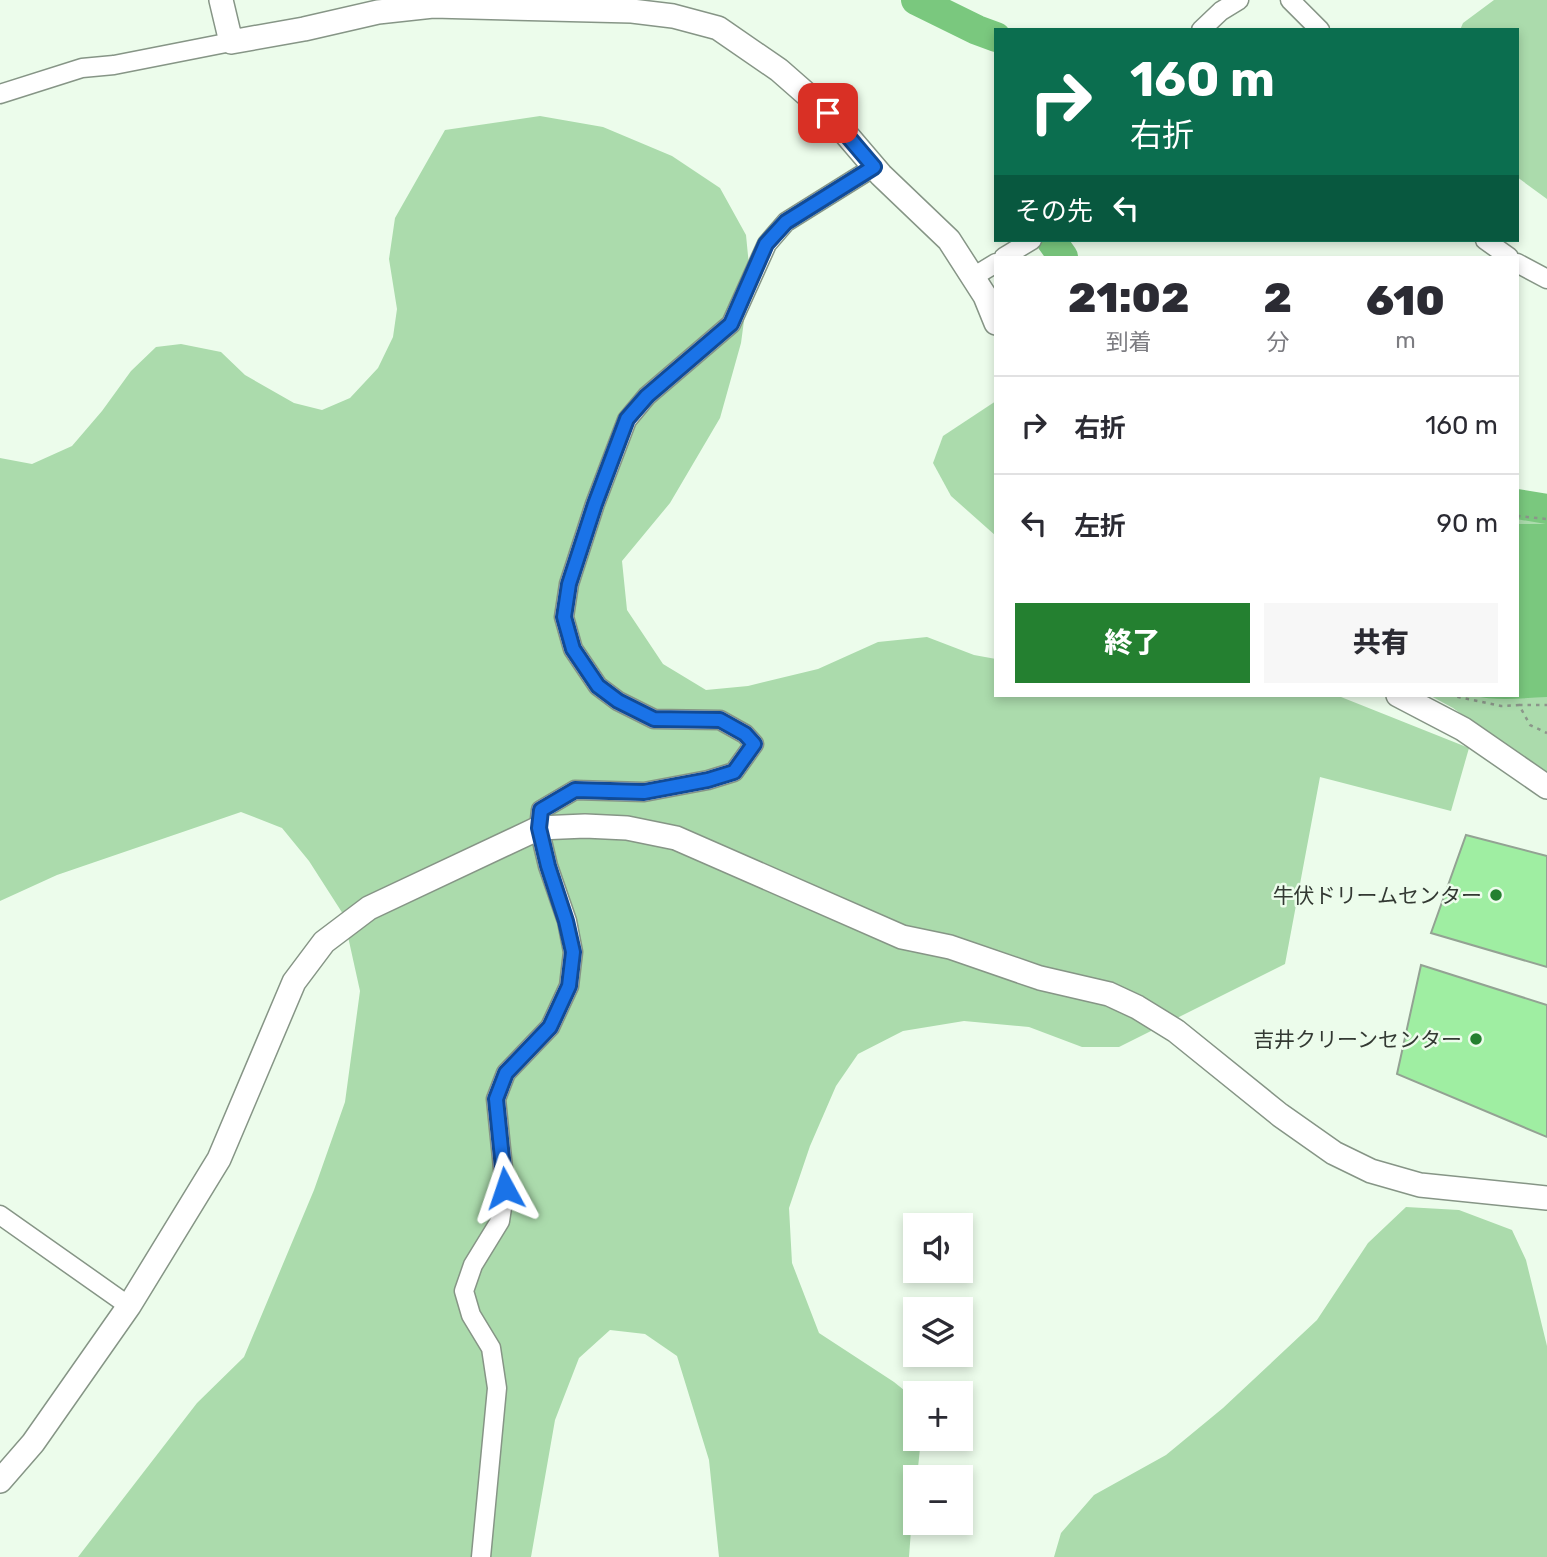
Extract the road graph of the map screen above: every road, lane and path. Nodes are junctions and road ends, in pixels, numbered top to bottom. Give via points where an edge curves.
1 (220, 0) edge
2 (1239, 0) edge
3 (1290, 0) edge
4 (1203, 28) edge
5 (1318, 28) edge
6 (230, 42) junction
7 (0, 94) edge
8 (874, 167) junction
9 (1029, 242) edge
10 (1475, 242) edge
11 (1496, 248) edge
12 (1006, 256) edge
13 (994, 263) edge
14 (1519, 264) edge
15 (973, 277) junction
16 (1547, 279) edge
17 (994, 318) edge
18 (1519, 516) edge
19 (1547, 519) edge
20 (1402, 697) edge
21 (1458, 697) edge
22 (1520, 705) junction
23 (1547, 705) edge
24 (1547, 733) edge
25 (1547, 787) edge
26 (539, 828) junction
27 (1547, 1198) edge
28 (0, 1215) edge
29 (128, 1306) junction
30 (0, 1481) edge
31 (481, 1557) edge

1 - 6 street
2 - 4 street
3 - 5 street
6 - 7 street via 82,68
6 - 8 street via 378,12 433,6 673,16 718,28 779,69 828,113
8 - 15 street via 949,240
8 - 26 street via 786,222 766,244 731,324 627,419 569,584 564,617 573,649 598,686 654,719 720,720 754,744 734,772 708,780 644,792 575,790 541,810
9 - 12 street
10 - 11 street
13 - 15 street
14 - 16 street
15 - 17 street
18 - 19 path
20 - 25 street via 1462,729
21 - 22 path
22 - 23 path
22 - 24 path via 1530,725
26 - 27 street via 627,828 676,838 902,937 1109,994 1175,1031 1280,1115 1334,1153 1371,1171 1420,1185
26 - 29 street via 369,908 324,942 294,982 219,1159
26 - 31 street via 573,952 569,986 550,1027 506,1073 496,1099 505,1188 500,1221 472,1265 464,1291 471,1315 491,1348 497,1388
28 - 29 street
29 - 30 street via 33,1443

